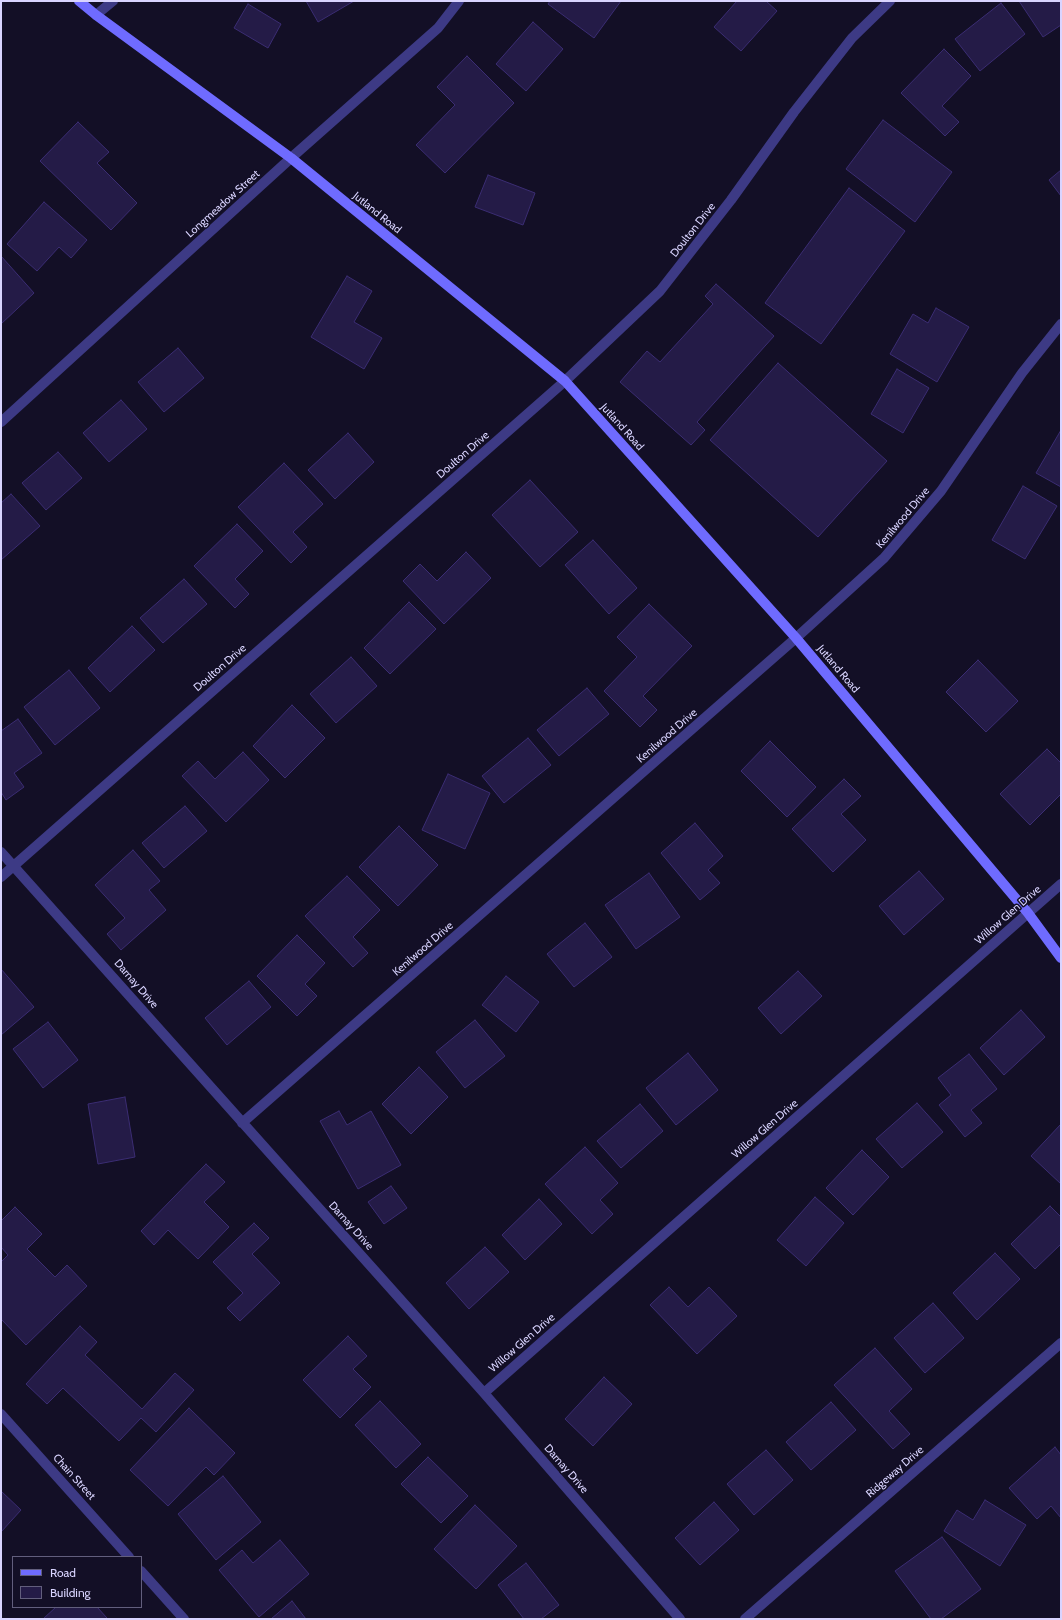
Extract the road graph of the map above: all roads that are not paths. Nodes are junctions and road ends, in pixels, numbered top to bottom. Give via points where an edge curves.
1 (79, 1) edge
2 (112, 1) edge
3 (459, 1) edge
4 (890, 1) edge
5 (96, 15) junction
6 (291, 158) junction
7 (1061, 324) edge
8 (565, 381) junction
9 (1, 422) edge
10 (796, 638) junction
11 (1, 852) edge
12 (14, 866) junction
13 (1, 877) edge
14 (1061, 884) edge
15 (1028, 912) junction
16 (1061, 958) edge
17 (242, 1123) junction
18 (1061, 1343) edge
19 (484, 1393) junction
20 (1, 1414) edge
21 (127, 1556) edge
22 (142, 1572) edge
23 (184, 1619) edge
24 (680, 1619) edge
25 (745, 1619) edge

1 - 5 street, Jutland Road
2 - 5 street
3 - 6 street, Longmeadow Street via 438,28
4 - 8 street, Doulton Drive via 852,38 660,291
5 - 6 street, Jutland Road
6 - 8 street, Jutland Road
6 - 9 street, Longmeadow Street
7 - 10 street, Kenilwood Drive via 1022,373 941,491 884,558
8 - 10 street, Jutland Road
8 - 12 street, Doulton Drive
10 - 15 street, Jutland Road
10 - 17 street, Kenilwood Drive
11 - 12 street, Darnay Drive
12 - 13 street, Doulton Drive
12 - 17 street, Darnay Drive
14 - 15 street, Willow Glen Drive
15 - 16 street, Jutland Road
15 - 19 street, Willow Glen Drive
17 - 19 street, Darnay Drive
18 - 25 street, Ridgeway Drive
19 - 24 street, Darnay Drive
20 - 21 street, Chain Street
22 - 23 street

